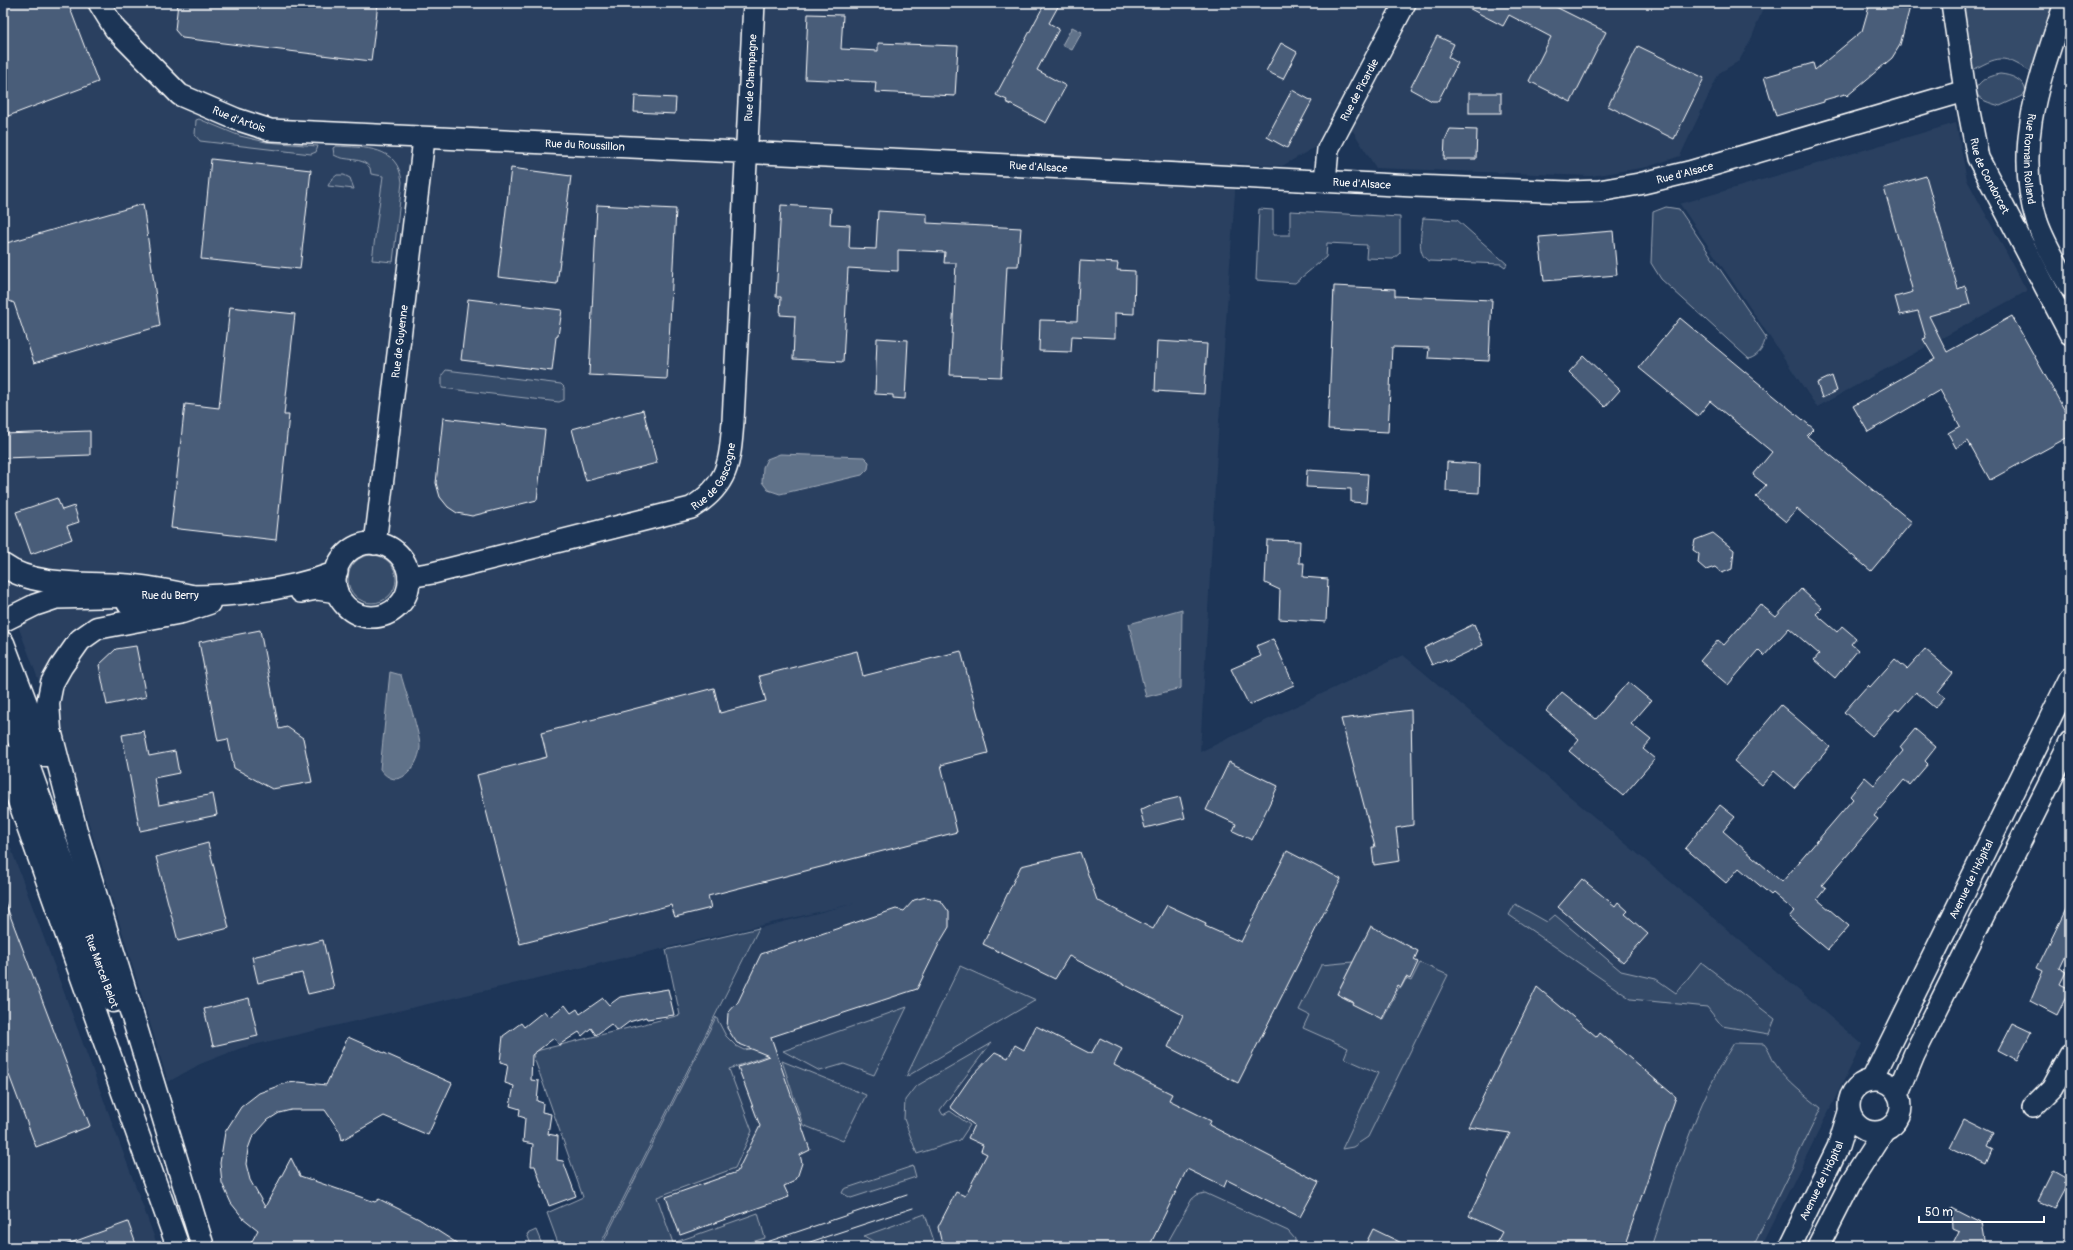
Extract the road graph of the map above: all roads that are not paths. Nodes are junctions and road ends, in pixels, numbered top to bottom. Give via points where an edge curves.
1 (99, 3) edge
2 (754, 3) edge
3 (1405, 3) edge
4 (1952, 3) edge
5 (2065, 3) edge
6 (1965, 91) junction
7 (424, 139) junction
8 (747, 152) junction
9 (1326, 181) junction
10 (2070, 287) edge
11 (2070, 334) edge
12 (375, 544) junction
13 (3, 565) edge
14 (409, 577) junction
15 (337, 582) junction
16 (200, 599) junction
17 (4, 620) edge
18 (6, 652) edge
19 (2070, 678) edge
20 (3, 696) edge
21 (2070, 742) edge
22 (3, 756) edge
23 (2065, 764) edge
24 (3, 800) edge
25 (76, 831) junction
26 (2070, 1055) edge
27 (1872, 1080) junction
28 (1898, 1094) junction
29 (2033, 1107) dead end
30 (1849, 1112) junction
31 (1883, 1132) junction
32 (170, 1247) edge
33 (178, 1247) edge
34 (202, 1247) edge
35 (1789, 1247) edge
36 (1818, 1247) edge

1 - 7 street, Rue d'Artois via 115,29 180,95 236,119 270,130
2 - 8 street, Rue de Champagne
3 - 9 street, Rue de Picardie via 1328,148
4 - 6 street, Rue de Condorcet
5 - 10 street, Rue Romain Rolland via 2036,92 2027,150 2032,201 2038,222 2046,243
6 - 9 street, Rue d'Alsace via 1689,172 1599,191 1568,192
6 - 11 street, Rue de Condorcet via 1975,146 1983,170
7 - 8 street, Rue du Roussillon
7 - 12 street, Rue de Guyenne
8 - 9 street, Rue d'Alsace
8 - 14 street, Rue de Gascogne via 730,457 722,481 716,489 691,508
12 - 14 street via 385,546 398,554
12 - 15 street via 357,547 349,552 342,559
13 - 16 main road via 30,577 53,581 135,586
14 - 15 street via 409,587 397,608 378,617 359,614 349,609 342,601
15 - 16 street, Rue du Berry via 317,589 256,600
16 - 17 street, Rue du Berry via 71,604
16 - 25 main road via 182,612 97,628 80,640 52,683 48,703 50,730
18 - 25 main road
19 - 27 street, Avenue de l'Hôpital
20 - 34 main road, Rue Marcel Belot
21 - 23 street
22 - 33 main road, Rue Marcel Belot
23 - 28 street via 1914,1054
24 - 32 main road
25 - 34 main road
26 - 29 street via 2052,1088
27 - 28 street via 1887,1083
27 - 30 street via 1864,1082 1852,1093
28 - 31 street via 1901,1102 1899,1117
30 - 31 street via 1858,1127 1870,1132
30 - 35 street, Avenue de l'Hôpital via 1838,1147
31 - 36 street via 1851,1182

